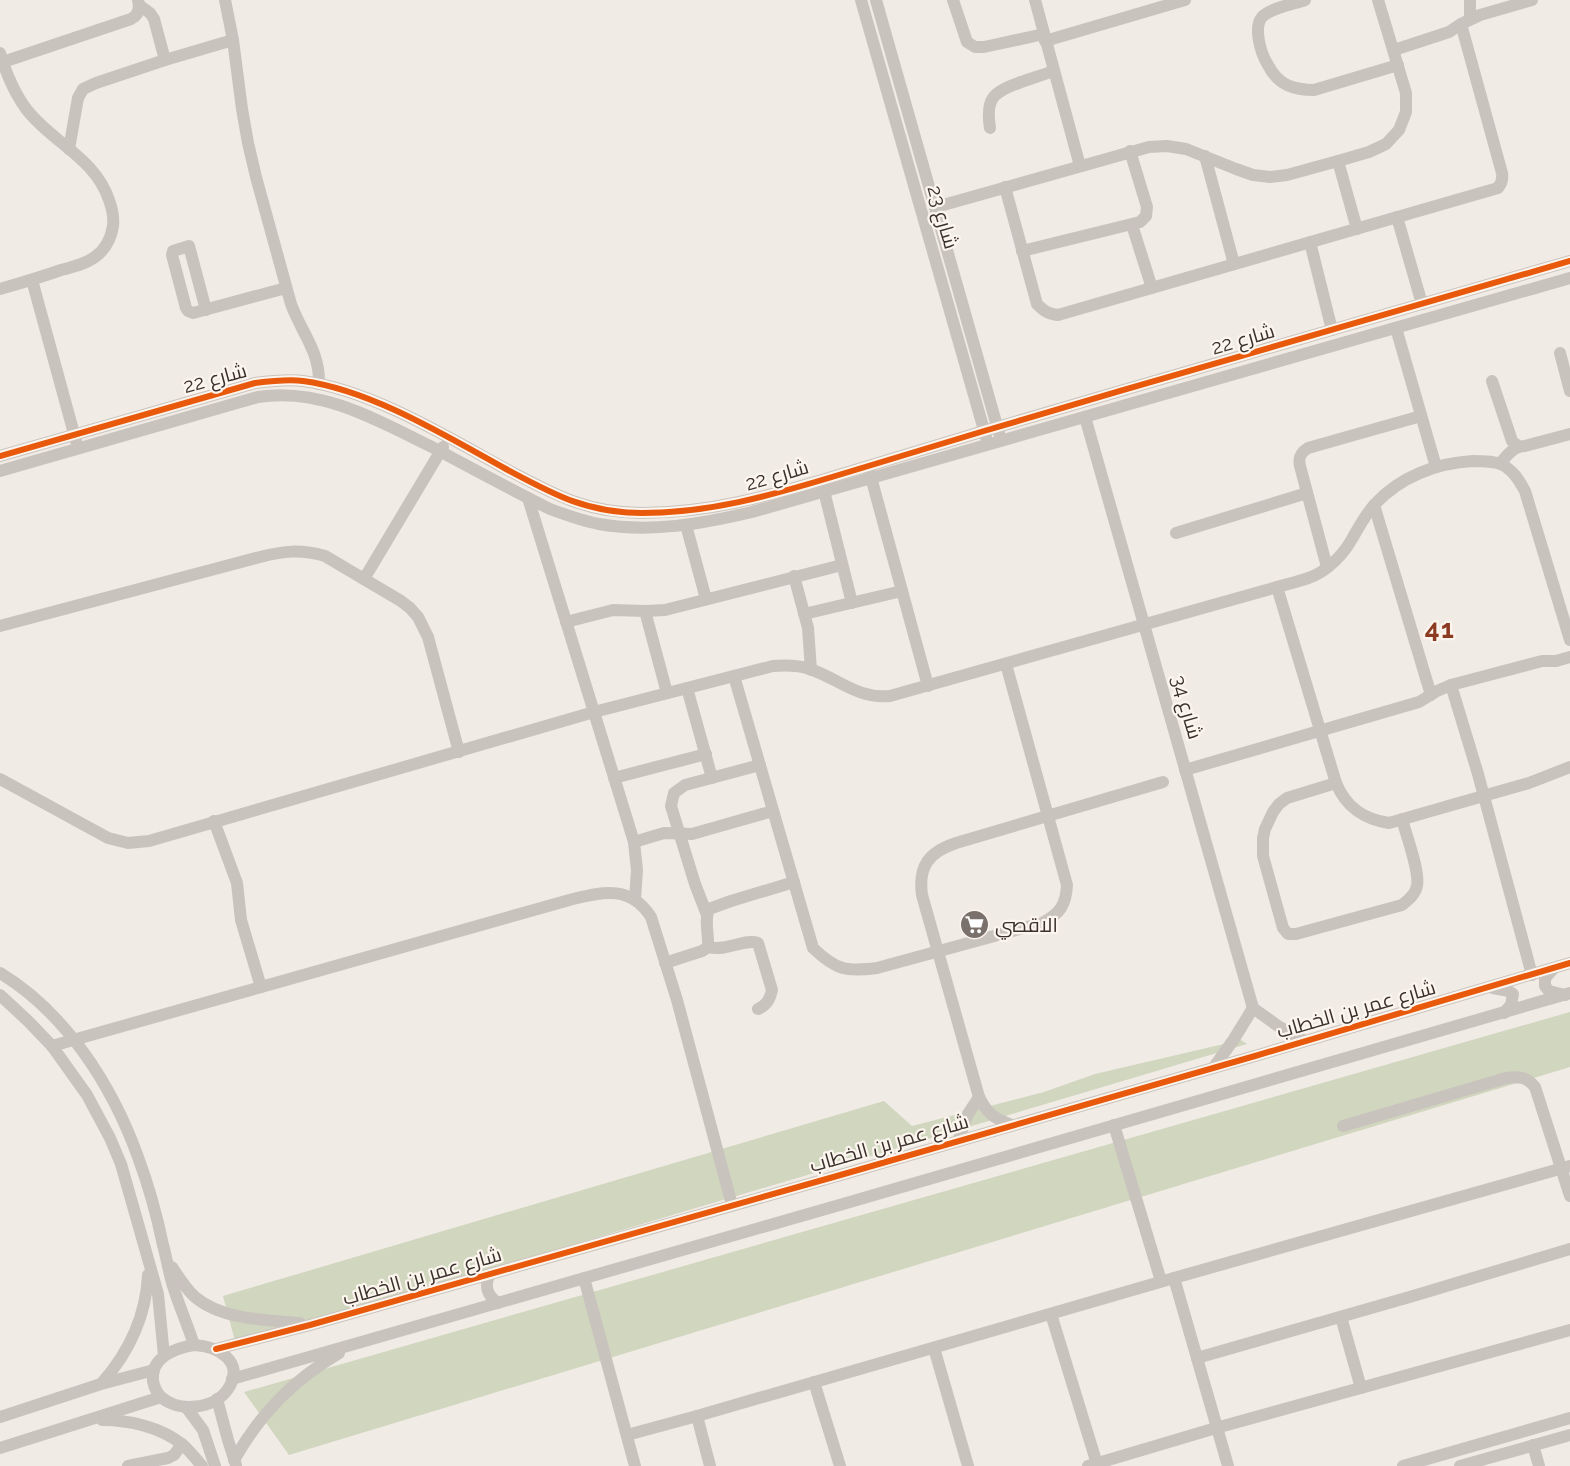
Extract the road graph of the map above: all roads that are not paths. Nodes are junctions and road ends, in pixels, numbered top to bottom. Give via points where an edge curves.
1 (225, 0) edge
2 (861, 0) edge
3 (876, 0) edge
4 (955, 0) edge
5 (1035, 0) edge
6 (1185, 0) edge
7 (1305, 0) edge
8 (1378, 0) edge
9 (1470, 0) edge
10 (1532, 0) edge
11 (139, 2) edge
12 (1153, 4) edge
13 (1466, 21) junction
14 (1045, 37) junction
15 (233, 40) junction
16 (1394, 50) junction
17 (2, 58) edge
18 (165, 60) junction
19 (1398, 65) junction
20 (1053, 71) junction
21 (990, 128) dead end
22 (69, 149) junction
23 (1130, 151) junction
24 (1204, 156) junction
25 (1338, 161) junction
26 (1080, 166) junction
27 (1005, 187) junction
28 (936, 207) junction
29 (1397, 217) junction
30 (1132, 225) junction
31 (1357, 229) junction
32 (1310, 242) junction
33 (1023, 251) junction
34 (1570, 261) edge
35 (1234, 264) junction
36 (1570, 278) edge
37 (32, 280) junction
38 (286, 288) junction
39 (1152, 288) junction
40 (0, 289) edge
41 (1422, 304) junction
42 (206, 310) junction
43 (1396, 328) junction
44 (1332, 330) junction
45 (1560, 353) dead end
46 (1492, 381) dead end
47 (319, 384) junction
48 (1570, 391) edge
49 (1085, 417) junction
50 (1421, 417) junction
51 (997, 427) junction
52 (984, 431) junction
53 (1570, 434) edge
54 (74, 435) junction
55 (448, 438) junction
56 (1001, 440) junction
57 (988, 444) junction
58 (1518, 446) junction
59 (78, 448) junction
60 (440, 452) junction
61 (0, 456) edge
62 (1500, 464) junction
63 (1436, 467) junction
64 (0, 471) edge
65 (870, 472) junction
66 (824, 491) junction
67 (1307, 493) junction
68 (528, 498) junction
69 (1374, 505) junction
70 (686, 525) junction
71 (1176, 533) dead end
72 (842, 565) junction
73 (1327, 567) junction
74 (794, 576) junction
75 (364, 579) junction
76 (1277, 587) junction
77 (902, 591) junction
78 (706, 599) junction
79 (852, 603) junction
80 (645, 611) junction
81 (804, 614) junction
82 (567, 622) junction
83 (1143, 624) junction
84 (0, 626) edge
85 (1570, 640) edge
86 (1570, 657) edge
87 (1006, 664) junction
88 (812, 670) junction
89 (734, 676) junction
90 (1451, 685) junction
91 (927, 686) junction
92 (687, 688) junction
93 (668, 693) junction
94 (1431, 695) junction
95 (594, 712) junction
96 (1321, 732) junction
97 (459, 752) junction
98 (706, 754) junction
99 (760, 765) junction
100 (1570, 767) edge
101 (1185, 770) junction
102 (614, 778) junction
103 (712, 778) junction
104 (0, 779) edge
105 (1163, 782) dead end
106 (1336, 783) junction
107 (1484, 796) junction
108 (773, 811) junction
109 (1048, 815) junction
110 (1401, 819) junction
111 (214, 821) junction
112 (679, 833) junction
113 (634, 842) junction
114 (794, 882) junction
115 (635, 899) junction
116 (707, 915) junction
117 (708, 947) junction
118 (938, 951) junction
119 (666, 963) junction
120 (1570, 963) edge
121 (1554, 968) junction
122 (0, 973) edge
123 (1532, 975) junction
124 (261, 987) junction
125 (1488, 988) junction
126 (1568, 994) edge
127 (0, 995) edge
128 (1253, 1008) junction
129 (758, 1009) dead end
130 (1504, 1013) junction
131 (74, 1040) junction
132 (1305, 1041) junction
133 (52, 1046) junction
134 (1214, 1067) junction
135 (980, 1097) junction
136 (117, 1108) junction
137 (99, 1118) junction
138 (1012, 1125) junction
139 (1114, 1125) junction
140 (1343, 1126) dead end
141 (958, 1141) junction
142 (1566, 1167) edge
143 (1570, 1196) edge
144 (732, 1205) junction
145 (163, 1242) junction
146 (1570, 1249) edge
147 (148, 1264) junction
148 (490, 1274) junction
149 (584, 1278) junction
150 (1174, 1278) junction
151 (1161, 1281) junction
152 (498, 1303) junction
153 (1051, 1314) junction
154 (1341, 1317) junction
155 (310, 1324) junction
156 (1570, 1330) edge
157 (360, 1342) junction
158 (194, 1345) junction
159 (934, 1347) junction
160 (216, 1349) junction
161 (164, 1356) junction
162 (1197, 1358) junction
163 (154, 1370) junction
164 (232, 1379) junction
165 (814, 1382) junction
166 (101, 1384) junction
167 (1361, 1388) junction
168 (161, 1397) junction
169 (217, 1399) junction
170 (186, 1407) junction
171 (697, 1416) junction
172 (0, 1417) edge
173 (1570, 1419) edge
174 (91, 1420) junction
175 (1216, 1428) junction
176 (627, 1435) junction
177 (1570, 1435) edge
178 (182, 1444) junction
179 (1533, 1445) junction
180 (1471, 1447) junction
181 (0, 1448) edge
182 (1476, 1461) junction
183 (235, 1463) edge
184 (1092, 1465) edge
185 (128, 1466) edge
186 (202, 1466) edge
187 (215, 1466) edge
188 (635, 1466) edge
189 (710, 1466) edge
190 (840, 1466) edge
191 (968, 1466) edge
192 (1228, 1466) edge
193 (1403, 1466) edge
194 (1460, 1466) edge
195 (1539, 1466) edge

1 - 15 street
2 - 52 street, شارع 23
3 - 28 street, شارع 23
4 - 14 street via 967,42 975,47
5 - 14 street
6 - 12 street
7 - 19 street via 1268,12 1258,26 1267,64 1287,85 1314,90
8 - 16 street
9 - 13 street
10 - 13 street
11 - 17 street via 138,13 131,19
11 - 18 street via 154,19
12 - 14 street
13 - 16 street via 1449,32
13 - 29 street via 1503,178 1498,188
14 - 20 street
15 - 18 street
15 - 38 street via 248,143
16 - 19 street
17 - 22 street via 27,110
18 - 22 street via 83,89
19 - 25 street via 1406,93 1406,112 1399,130 1386,144
20 - 21 street via 1000,89 991,102
20 - 26 street
22 - 37 street via 87,163 106,190 114,220 112,234 105,247 82,264
23 - 24 street via 1167,146
23 - 26 street
23 - 30 street via 1147,207 1146,216
24 - 25 street via 1253,175 1270,177
24 - 35 street
25 - 31 street
26 - 27 street
27 - 28 street
27 - 33 street
28 - 51 street, شارع 23
29 - 31 street
29 - 41 street
30 - 33 street
30 - 39 street
31 - 32 street
32 - 35 street
32 - 44 street
33 - 39 street via 1037,304 1050,314
34 - 41 street, شارع 22
35 - 39 street
36 - 43 street, شارع 22
37 - 40 street
37 - 54 street
38 - 42 street
38 - 47 street via 317,359
41 - 44 street, شارع 22
42 - 42 street via 189,246 172,251 186,308 193,314
43 - 49 street, شارع 22
43 - 50 street
44 - 51 street, شارع 22
45 - 48 street
46 - 58 street via 1512,441
47 - 54 street, شارع 22 via 287,380 255,383
47 - 55 street, شارع 22 via 359,395
49 - 56 street, شارع 22
49 - 83 street, شارع 34
50 - 63 street
50 - 67 street via 1303,451 1299,461
51 - 52 street, شارع 22
51 - 56 street, شارع 23
52 - 57 street, شارع 23
52 - 65 street, شارع 22
53 - 58 street
54 - 59 street
54 - 61 street, شارع 22
55 - 60 street
55 - 65 street, شارع 22 via 555,495 622,512 731,504
56 - 57 street, شارع 22
57 - 65 street, شارع 22
58 - 62 street
59 - 60 street, شارع 22 via 258,397 287,394 354,410
59 - 64 street, شارع 22
60 - 68 street, شارع 22
60 - 75 street
62 - 63 street via 1484,461
62 - 85 street via 1511,470 1525,491
63 - 69 street via 1398,484
65 - 66 street, شارع 22
65 - 77 street
66 - 70 street, شارع 22 via 752,512
66 - 72 street
67 - 71 street
67 - 73 street
68 - 70 street, شارع 22 via 598,524 644,528
68 - 82 street
69 - 73 street via 1346,549
69 - 94 street
70 - 78 street
72 - 74 street
72 - 79 street
73 - 76 street via 1317,575
74 - 78 street
74 - 81 street
75 - 84 street via 325,556 288,551
75 - 97 street via 401,601 418,617 431,649
76 - 83 street
76 - 96 street
77 - 79 street
77 - 91 street
78 - 80 street
79 - 81 street
80 - 82 street via 613,610
80 - 93 street
81 - 88 street
82 - 95 street
83 - 87 street
83 - 101 street, شارع 34
86 - 90 street
87 - 91 street
87 - 109 street
88 - 89 street via 773,666
88 - 91 street via 869,696 890,696
89 - 92 street
89 - 99 street
90 - 94 street
90 - 107 street
92 - 93 street
92 - 98 street
93 - 95 street
94 - 96 street
95 - 97 street
95 - 102 street
96 - 101 street
96 - 106 street
97 - 111 street
98 - 102 street
98 - 103 street
99 - 103 street
99 - 108 street
100 - 107 street
101 - 128 street, شارع 34
102 - 113 street
103 - 112 street via 685,785 674,793 671,806
104 - 111 street via 118,842 149,841
105 - 109 street
106 - 110 street via 1347,803 1365,817 1389,823
106 - 110 street via 1287,798 1273,812 1265,829 1263,856 1288,934 1401,904 1411,897 1417,887 1417,875
107 - 110 street
107 - 123 street
108 - 112 street via 692,834
108 - 114 street
109 - 118 street via 942,847 926,862 922,895
109 - 118 street via 1067,885 1061,909 1042,923
111 - 124 street via 237,883 241,920
112 - 113 street
112 - 116 street
113 - 115 street
114 - 116 street via 713,907
114 - 118 street via 813,948 840,968 877,968
115 - 119 street via 651,917
115 - 124 street via 613,893 590,895
116 - 117 street
117 - 119 street
117 - 129 street via 758,943 772,990 768,1002
118 - 135 street
119 - 144 street
120 - 121 street, شارع عمر بن الخطاب
121 - 123 street, شارع عمر بن الخطاب
121 - 126 street via 1545,978 1546,988
122 - 131 street via 34,998
123 - 125 street, شارع عمر بن الخطاب
124 - 131 street
125 - 130 street via 1512,992 1511,1005
125 - 132 street, شارع عمر بن الخطاب
126 - 130 street
127 - 133 street
128 - 132 street
128 - 134 street
130 - 139 street
131 - 133 street
131 - 136 street
132 - 134 street, شارع عمر بن الخطاب
133 - 137 street
134 - 138 street, شارع عمر بن الخطاب
135 - 138 street via 993,1117
135 - 141 street via 968,1114
136 - 137 street
136 - 145 street via 138,1156
137 - 147 street via 120,1163
138 - 141 street, شارع عمر بن الخطاب
139 - 149 street
139 - 151 street
140 - 142 street via 1506,1078 1524,1078 1535,1087
141 - 144 street, شارع عمر بن الخطاب
142 - 143 street
142 - 150 street
144 - 148 street, شارع عمر بن الخطاب
145 - 155 street via 181,1282 206,1304 239,1316
145 - 158 street via 173,1287
146 - 154 street
147 - 161 street via 158,1294
147 - 166 street via 146,1297 137,1329 128,1349
148 - 152 street via 487,1290
148 - 155 street, شارع عمر بن الخطاب
149 - 152 street
149 - 176 street
150 - 151 street
150 - 162 street
151 - 153 street
152 - 157 street
153 - 159 street
153 - 184 street
154 - 162 street
154 - 167 street
155 - 160 street, شارع عمر بن الخطاب
156 - 167 street
157 - 164 street
157 - 183 street via 316,1367 284,1394 261,1418
158 - 160 street
158 - 161 street
159 - 165 street
159 - 191 street
160 - 164 street via 230,1361
161 - 163 street
162 - 175 street
163 - 166 street
163 - 168 street via 153,1382
164 - 169 street
165 - 171 street
165 - 190 street
166 - 172 street
167 - 175 street
168 - 170 street
168 - 174 street
169 - 170 street via 202,1406
169 - 183 street
170 - 187 street via 203,1430
171 - 176 street
171 - 189 street
173 - 180 street
174 - 178 street via 143,1426
174 - 181 street
175 - 184 street
175 - 192 street
176 - 188 street
177 - 179 street
178 - 185 street via 168,1458
178 - 186 street
179 - 182 street
179 - 195 street
180 - 182 street
180 - 193 street
182 - 194 street

